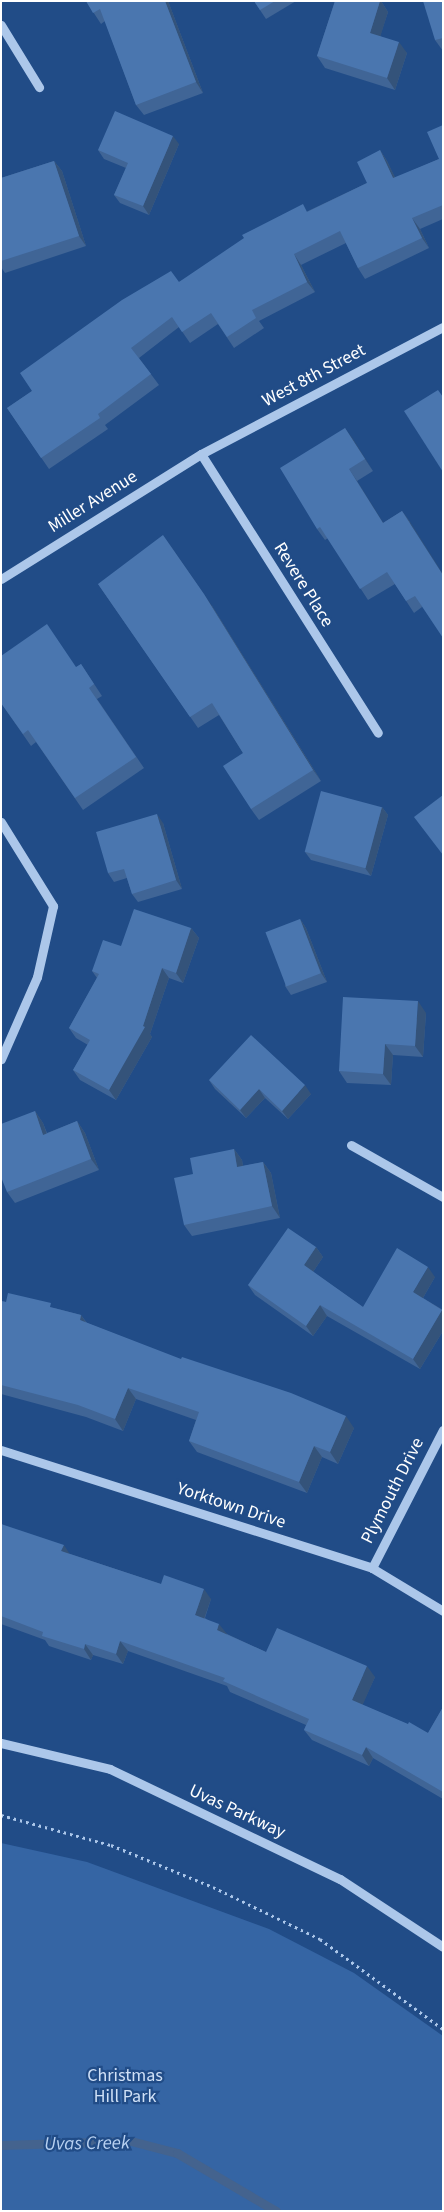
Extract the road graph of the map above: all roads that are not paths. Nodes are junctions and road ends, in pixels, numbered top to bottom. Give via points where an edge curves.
1 (1, 25) edge
2 (39, 87) dead end
3 (443, 327) edge
4 (201, 454) junction
5 (1, 579) edge
6 (378, 733) dead end
7 (1, 822) edge
8 (1, 1059) edge
9 (351, 1145) dead end
10 (443, 1197) edge
11 (443, 1430) edge
12 (1, 1450) edge
13 (372, 1568) junction
14 (443, 1611) edge
15 (1, 1743) edge
16 (443, 1947) edge

1 - 2 street
3 - 4 street, West 8th Street
4 - 5 street, Miller Avenue
4 - 6 street, Revere Place
7 - 8 street via 53,906 37,977
9 - 10 street
11 - 13 street, Plymouth Drive
12 - 13 street, Yorktown Drive
13 - 14 street, Yorktown Drive
15 - 16 street, Uvas Parkway via 110,1769 340,1879

